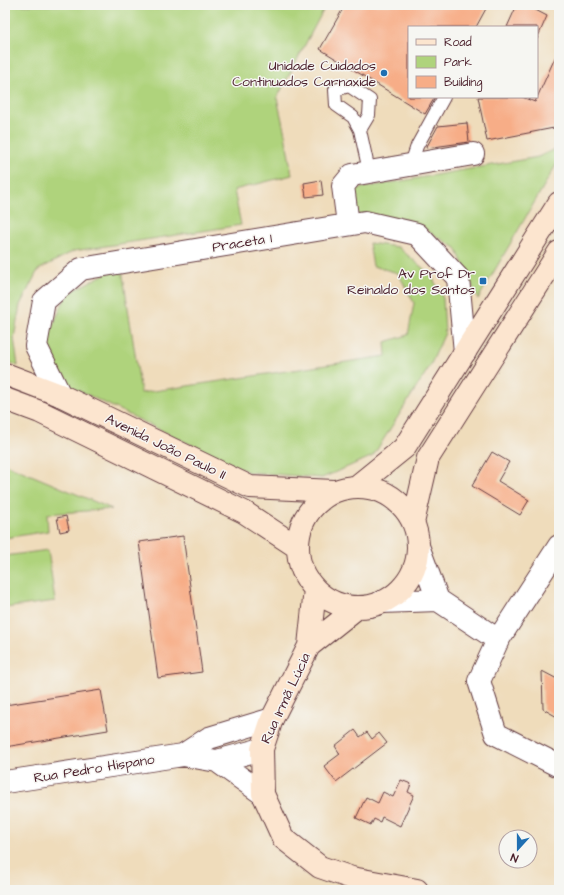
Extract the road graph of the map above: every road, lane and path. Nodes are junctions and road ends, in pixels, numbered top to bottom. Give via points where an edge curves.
1 (443, 98) edge
2 (360, 130) dead end
3 (473, 154) dead end
4 (411, 164) junction
5 (369, 171) junction
6 (559, 203) edge
7 (348, 224) junction
8 (559, 252) edge
9 (465, 352) junction
10 (5, 374) edge
11 (60, 395) junction
12 (5, 399) edge
13 (357, 486) junction
14 (334, 491) junction
15 (413, 523) junction
16 (418, 546) junction
17 (559, 546) edge
18 (297, 547) junction
19 (315, 589) junction
20 (438, 600) junction
21 (381, 602) junction
22 (358, 607) junction
23 (498, 640) junction
24 (309, 646) junction
25 (272, 719) junction
26 (262, 749) junction
27 (183, 755) junction
28 (217, 761) junction
29 (559, 766) edge
30 (5, 782) edge
31 (263, 794) junction
32 (417, 890) edge

1 - 4 lane via 417,146
2 - 5 lane
3 - 4 street
4 - 5 street
5 - 7 street via 352,174 343,186
6 - 9 street
7 - 9 street, Praceta 1 via 365,222 417,234 458,278
7 - 11 street, Praceta 1 via 81,269 44,301 42,309 36,346
8 - 15 street via 428,458
9 - 13 street via 404,448
10 - 11 street, Avenida João Paulo II
11 - 14 street, Avenida João Paulo II via 250,487
12 - 18 street, Avenida João Paulo II via 40,412 244,512
13 - 14 street, Avenida João Paulo II
13 - 15 street, Avenida João Paulo II via 391,496 404,508
14 - 18 street, Avenida João Paulo II via 319,500 307,513 300,529
15 - 16 street, Avenida João Paulo II
16 - 20 street
16 - 21 street, Avenida João Paulo II via 416,564 408,580 396,593
17 - 23 street
18 - 19 street, Avenida João Paulo II via 302,570
19 - 22 street, Avenida João Paulo II via 342,605
19 - 24 street, Rua Irmã Lúcia
20 - 21 street
20 - 23 street
21 - 22 street, Avenida João Paulo II
22 - 24 street, Rua Irmã Lúcia
23 - 29 street via 479,681 496,734
24 - 25 street, Rua Irmã Lúcia
25 - 26 street, Rua Irmã Lúcia
25 - 27 street via 209,738
26 - 28 street
26 - 31 street, Rua Irmã Lúcia
27 - 28 street
27 - 30 street, Rua Pedro Hispano
28 - 31 street
31 - 32 street, Rua Irmã Lúcia via 283,838 320,867 352,878

